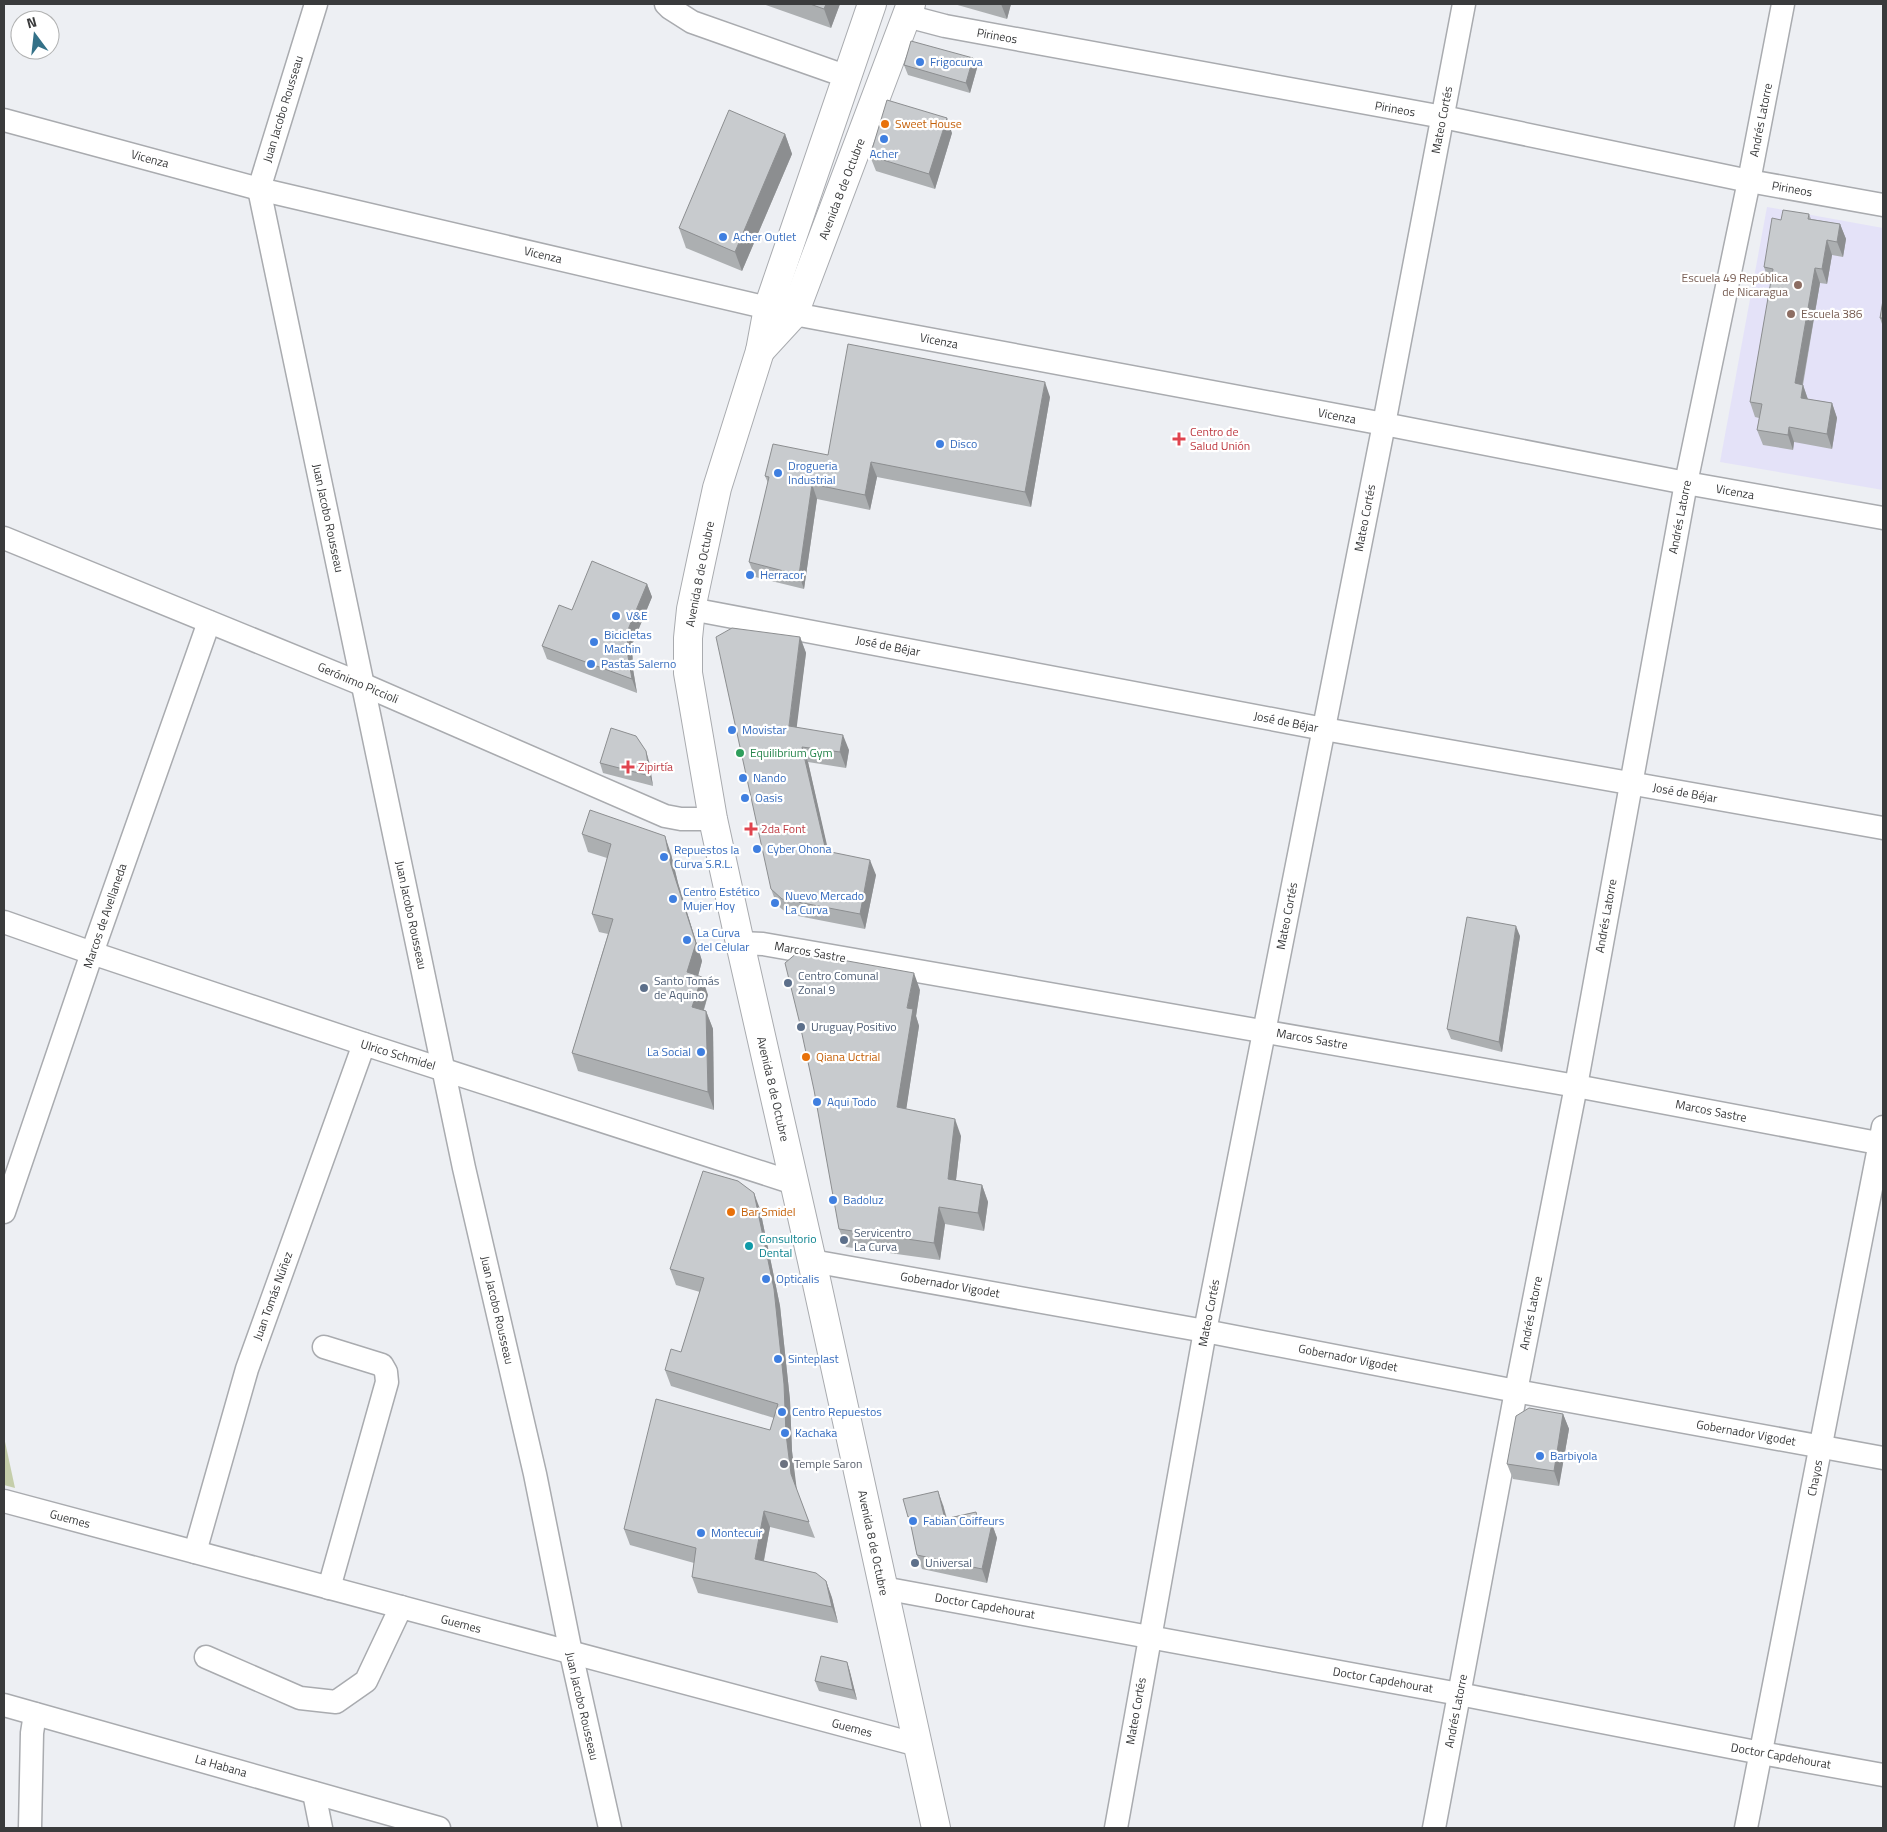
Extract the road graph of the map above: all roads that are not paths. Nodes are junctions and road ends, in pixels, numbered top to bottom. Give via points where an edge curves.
1 (316, 4) edge
2 (666, 4) edge
3 (872, 4) edge
4 (1464, 4) edge
5 (1783, 4) edge
6 (909, 10) edge
7 (695, 13) edge
8 (848, 77) junction
9 (1443, 117) junction
10 (4, 120) edge
11 (1749, 181) junction
12 (259, 188) junction
13 (1883, 205) edge
14 (768, 308) junction
15 (794, 314) junction
16 (760, 351) junction
17 (1384, 424) junction
18 (1686, 483) junction
19 (1883, 518) edge
20 (4, 538) edge
21 (690, 609) junction
22 (210, 622) junction
23 (364, 685) junction
24 (1324, 729) junction
25 (1630, 783) junction
26 (713, 819) junction
27 (1883, 828) edge
28 (4, 922) edge
29 (740, 943) junction
30 (92, 953) junction
31 (1265, 1031) junction
32 (364, 1044) junction
33 (444, 1069) junction
34 (1576, 1086) junction
35 (1882, 1138) edge
36 (794, 1183) junction
37 (4, 1212) edge
38 (812, 1261) junction
39 (1205, 1330) junction
40 (324, 1347) dead end
41 (1516, 1391) junction
42 (1821, 1446) junction
43 (1883, 1458) edge
44 (4, 1501) edge
45 (195, 1552) junction
46 (329, 1588) junction
47 (883, 1588) junction
48 (400, 1607) junction
49 (1149, 1637) junction
50 (570, 1653) junction
51 (206, 1656) dead end
52 (1460, 1694) junction
53 (4, 1705) edge
54 (34, 1714) junction
55 (918, 1745) junction
56 (1761, 1753) junction
57 (1883, 1774) edge
58 (314, 1793) junction
59 (30, 1828) edge
60 (321, 1828) edge
61 (439, 1828) edge
62 (610, 1828) edge
63 (936, 1828) edge
64 (1116, 1828) edge
65 (1434, 1828) edge
66 (1746, 1828) edge

1 - 12 street, Juan Jacobo Rousseau
2 - 7 street via 670,8
3 - 8 main road, Avenida 8 de Octubre
4 - 9 street, Mateo Cortés
5 - 11 street, Andrés Latorre
6 - 9 street, Pirineos via 955,28
6 - 15 main road, Avenida 8 de Octubre
7 - 8 street
8 - 14 main road, Avenida 8 de Octubre
9 - 11 street, Pirineos
9 - 17 street, Mateo Cortés
10 - 12 street, Vicenza
11 - 13 street, Pirineos
11 - 18 street, Andrés Latorre
12 - 14 street, Vicenza
12 - 23 street, Juan Jacobo Rousseau
14 - 15 street, Vicenza
14 - 16 main road, Avenida 8 de Octubre
15 - 16 main road, Avenida 8 de Octubre
15 - 17 street, Vicenza
16 - 21 main road, Avenida 8 de Octubre via 717,488
17 - 18 street, Vicenza
17 - 24 street, Mateo Cortés
18 - 19 street, Vicenza
18 - 25 street, Andrés Latorre
20 - 22 street, Gerónimo Piccioli
21 - 24 street, José de Béjar
21 - 26 main road, Avenida 8 de Octubre via 688,673
22 - 23 street, Gerónimo Piccioli
22 - 30 street, Marcos de Avellaneda
23 - 26 street, Gerónimo Piccioli via 665,816
23 - 33 street, Juan Jacobo Rousseau
24 - 25 street, José de Béjar
24 - 31 street, Mateo Cortés
25 - 27 street, José de Béjar
25 - 34 street, Andrés Latorre
26 - 29 main road, Avenida 8 de Octubre
28 - 30 street, Ulrico Schmidel
29 - 31 street, Marcos Sastre via 763,944
29 - 36 main road, Avenida 8 de Octubre
30 - 32 street, Ulrico Schmidel
30 - 37 street, Marcos de Avellaneda
31 - 34 street, Marcos Sastre
31 - 39 street, Mateo Cortés
32 - 33 street, Ulrico Schmidel
32 - 45 street, Juan Tomás Núñez via 247,1369
33 - 36 street, Ulrico Schmidel
33 - 50 street, Juan Jacobo Rousseau via 535,1474
34 - 35 street, Marcos Sastre
34 - 41 street, Andrés Latorre
35 - 42 street, Chayos
36 - 38 main road, Avenida 8 de Octubre
38 - 39 street, Gobernador Vigodet
38 - 47 main road, Avenida 8 de Octubre
39 - 41 street, Gobernador Vigodet
39 - 49 street, Mateo Cortés
40 - 46 street via 382,1365 387,1382
41 - 42 street, Gobernador Vigodet
41 - 52 street, Andrés Latorre
42 - 43 street, Gobernador Vigodet
42 - 56 street, Chayos
44 - 45 street, Guemes
45 - 46 street, Guemes
46 - 48 street, Guemes
47 - 49 street, Doctor Capdehourat
47 - 55 main road, Avenida 8 de Octubre
48 - 50 street, Guemes
48 - 51 street via 366,1681 336,1702 300,1698
49 - 52 street, Doctor Capdehourat
49 - 64 street, Mateo Cortés
50 - 55 street, Guemes
50 - 62 street, Juan Jacobo Rousseau
52 - 56 street, Doctor Capdehourat
52 - 65 street, Andrés Latorre
53 - 54 street, La Habana
54 - 58 street, La Habana
54 - 59 street
55 - 63 main road, Avenida 8 de Octubre
56 - 57 street, Doctor Capdehourat
56 - 66 street, Chayos
58 - 60 street
58 - 61 street, La Habana

